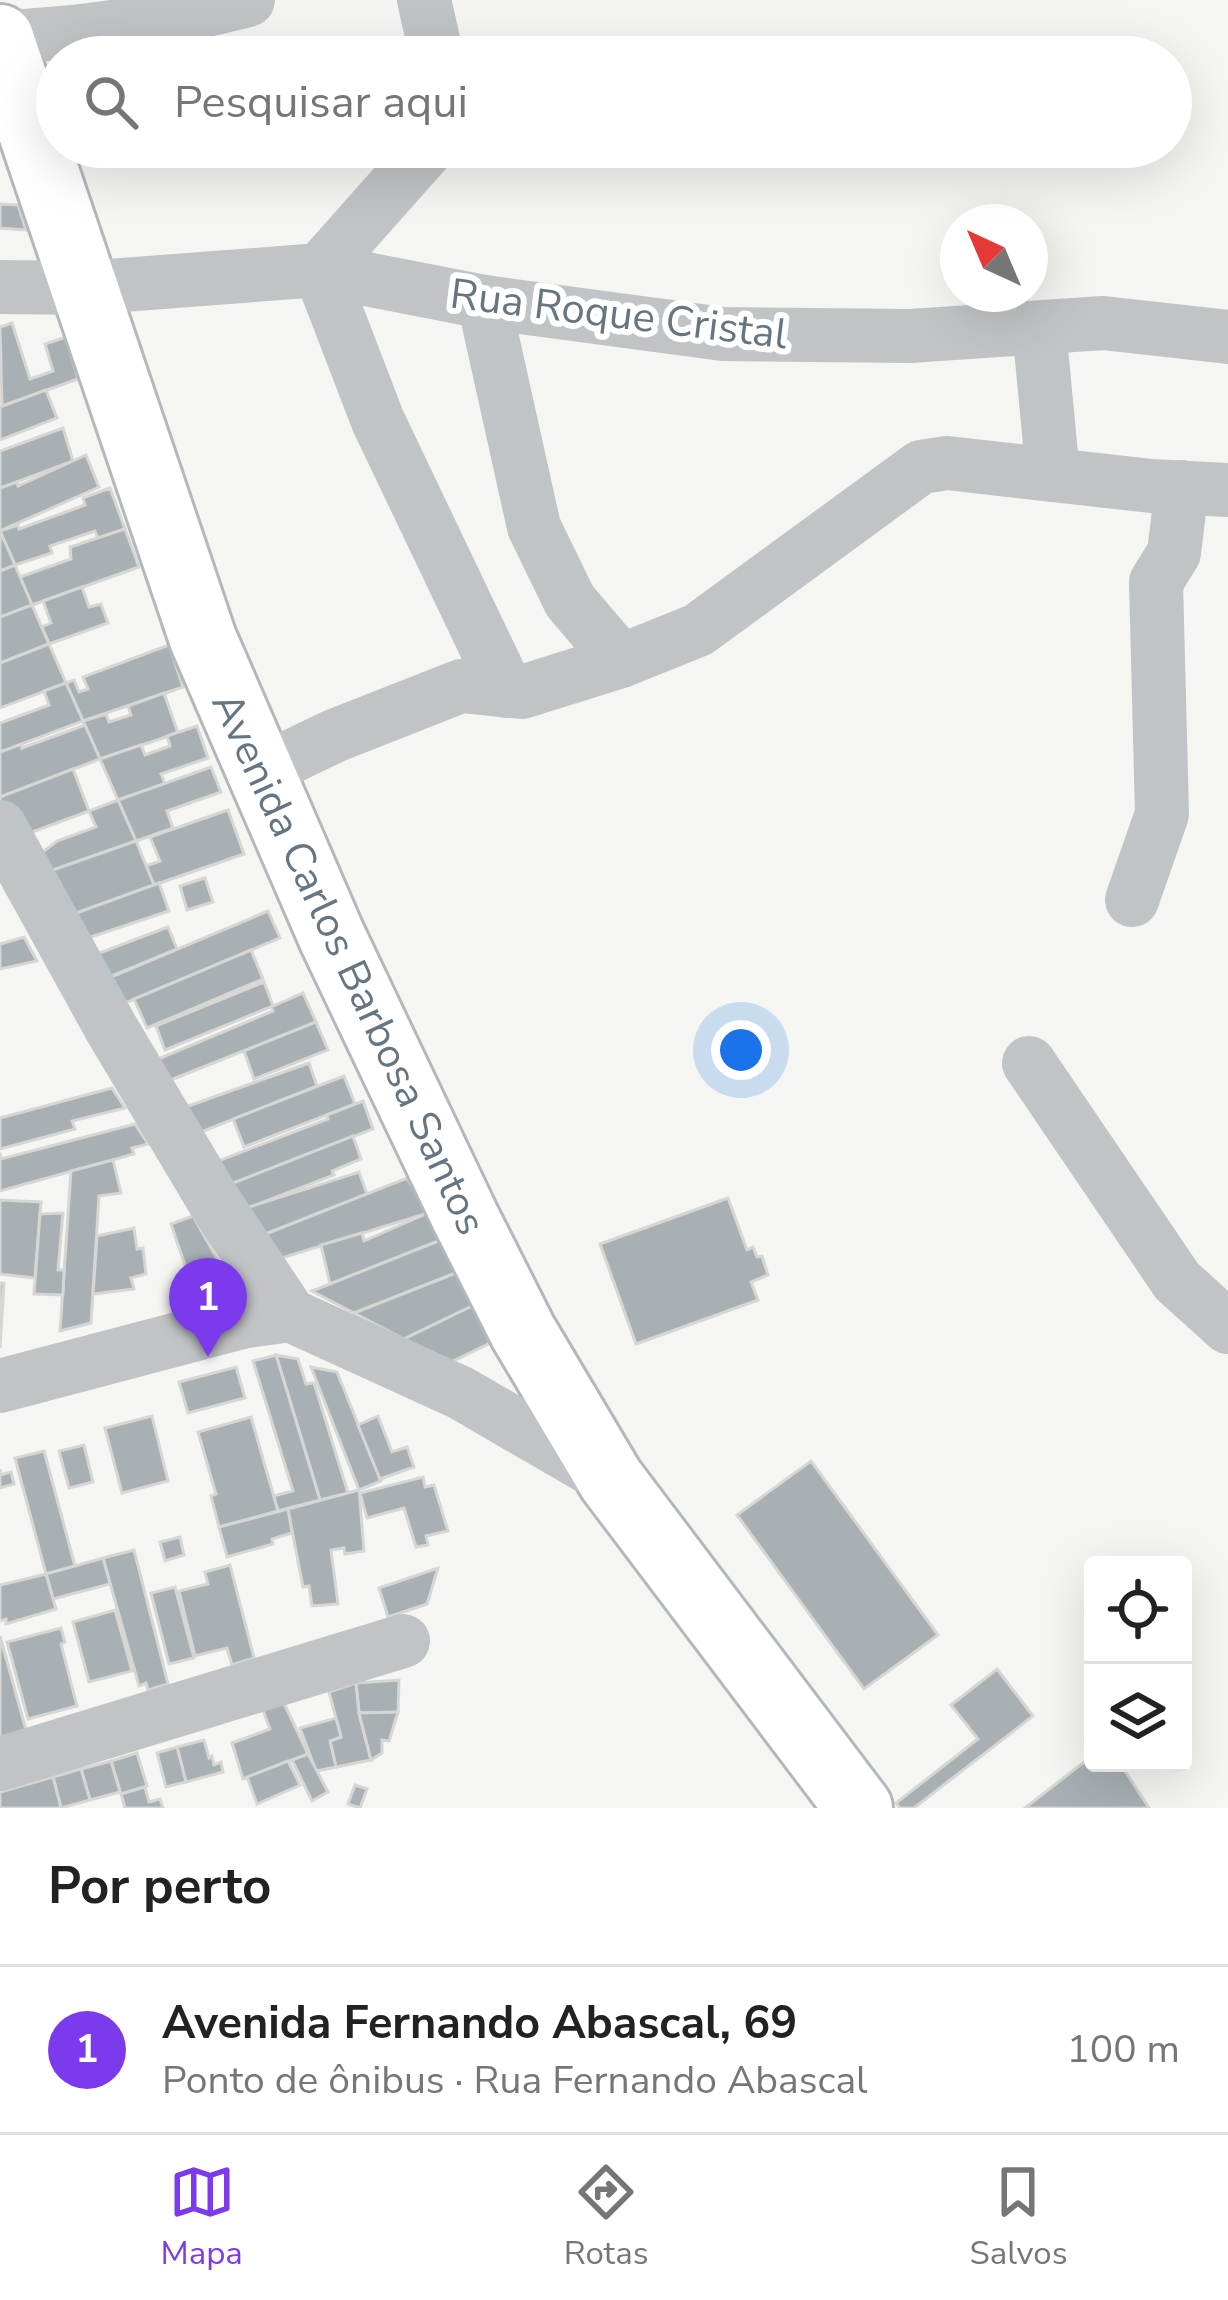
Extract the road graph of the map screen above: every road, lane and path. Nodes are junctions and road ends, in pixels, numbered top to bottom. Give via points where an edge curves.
1 (22, 0) edge
2 (248, 0) edge
3 (424, 0) edge
4 (36, 36) edge
5 (36, 36) edge
6 (432, 36) edge
7 (0, 37) edge
8 (36, 146) edge
9 (43, 168) edge
10 (410, 168) edge
11 (320, 270) junction
12 (0, 287) edge
13 (83, 288) junction
14 (484, 302) junction
15 (1039, 328) junction
16 (1228, 337) edge
17 (1053, 475) junction
18 (1205, 488) edge
19 (621, 661) junction
20 (507, 691) junction
21 (259, 772) junction
22 (0, 827) edge
23 (1132, 900) dead end
24 (1029, 1063) dead end
25 (290, 1315) junction
26 (1228, 1327) edge
27 (0, 1386) edge
28 (555, 1428) junction
29 (403, 1641) dead end
30 (0, 1764) edge
31 (860, 1808) edge

1 - 7 street
2 - 4 street
3 - 6 street
5 - 7 street
7 - 8 main road, Avenida Carlos Barbosa Santos
9 - 13 main road, Avenida Carlos Barbosa Santos
10 - 11 street
11 - 13 street, Rua Roque Cristal
11 - 14 street, Rua Roque Cristal
11 - 20 street via 378,422
12 - 13 street, Rua Roque Cristal
13 - 21 main road, Avenida Carlos Barbosa Santos via 203,639
14 - 15 street, Rua Roque Cristal via 722,334
14 - 19 street via 534,527 570,601
15 - 16 street, Rua Roque Cristal via 1103,323
15 - 17 street
17 - 18 street
17 - 19 street via 921,467 698,630
18 - 23 street via 1156,582 1162,814
19 - 20 street
20 - 21 street via 460,686
21 - 28 main road, Avenida Carlos Barbosa Santos via 523,1331
22 - 25 street via 111,1028
24 - 26 street via 1177,1281
25 - 27 street
25 - 28 street
28 - 31 main road, Avenida Carlos Barbosa Santos via 611,1480
29 - 30 street

